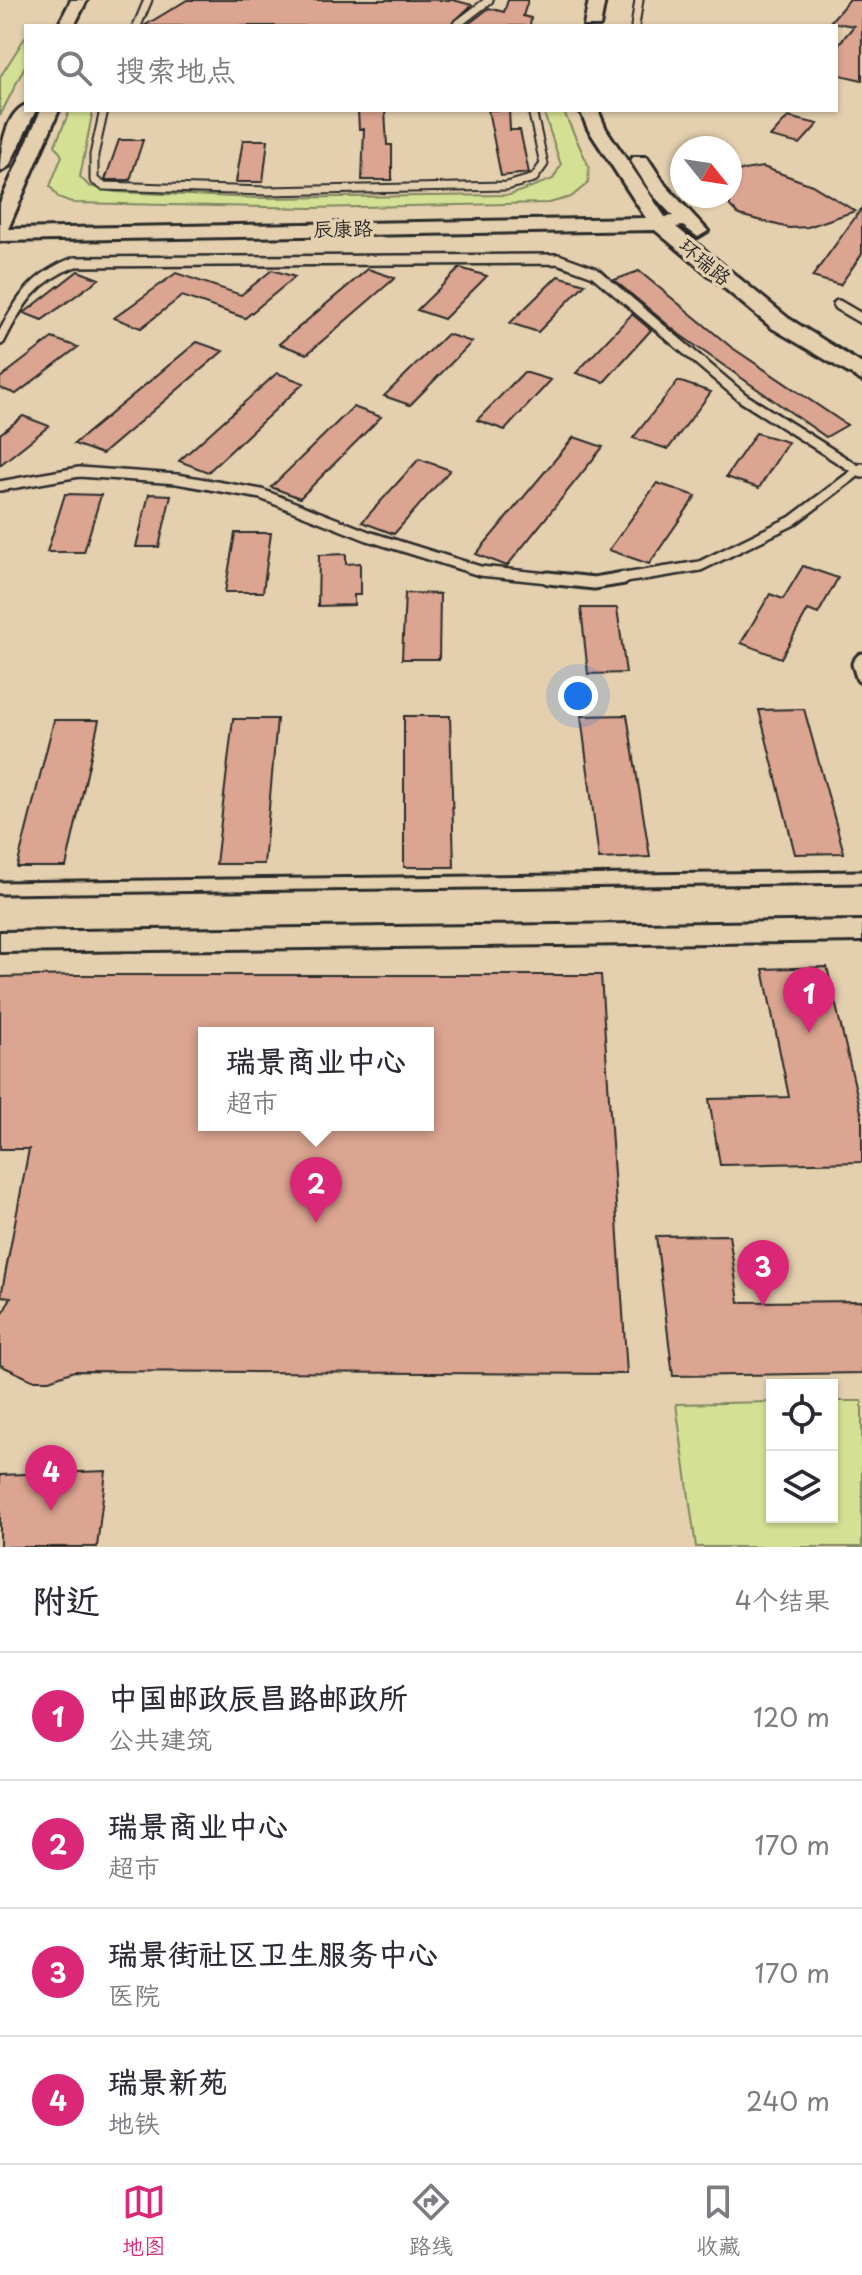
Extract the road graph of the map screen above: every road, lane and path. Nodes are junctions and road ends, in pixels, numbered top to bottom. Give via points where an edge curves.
1 (79, 0) edge
2 (148, 0) edge
3 (489, 0) edge
4 (597, 0) edge
5 (639, 0) edge
6 (67, 24) edge
7 (138, 24) edge
8 (458, 24) edge
9 (592, 24) edge
10 (635, 24) edge
11 (26, 112) edge
12 (49, 112) edge
13 (104, 112) edge
14 (532, 112) edge
15 (590, 112) edge
16 (611, 112) edge
17 (0, 166) edge
18 (680, 213) junction
19 (654, 217) junction
20 (1, 226) edge
21 (838, 305) dead end
22 (862, 319) edge
23 (0, 340) edge
24 (862, 354) edge
25 (862, 374) edge
26 (860, 471) edge
27 (0, 486) edge
28 (862, 659) edge
29 (862, 677) edge
30 (862, 877) edge
31 (0, 888) edge
32 (862, 931) edge
33 (0, 942) edge

1 - 6 street
2 - 7 lane
3 - 8 lane
4 - 9 street
5 - 10 lane
11 - 17 street
12 - 20 street
13 - 14 lane via 94,155 94,180 103,186 268,191 507,186 534,178 544,164
15 - 19 street, 环瑞路
16 - 18 street, 环瑞路
18 - 19 street, 辰康路
18 - 24 street, 环瑞路 via 802,319
19 - 20 street, 辰康路
19 - 25 street, 环瑞路 via 780,323
21 - 22 lane
23 - 26 lane via 27,287 50,269 75,262 558,259 594,272 743,398
26 - 27 lane via 792,521 700,566 594,583 480,571 368,536 261,494 177,479 79,472
28 - 29 lane
30 - 31 lane
32 - 33 street

